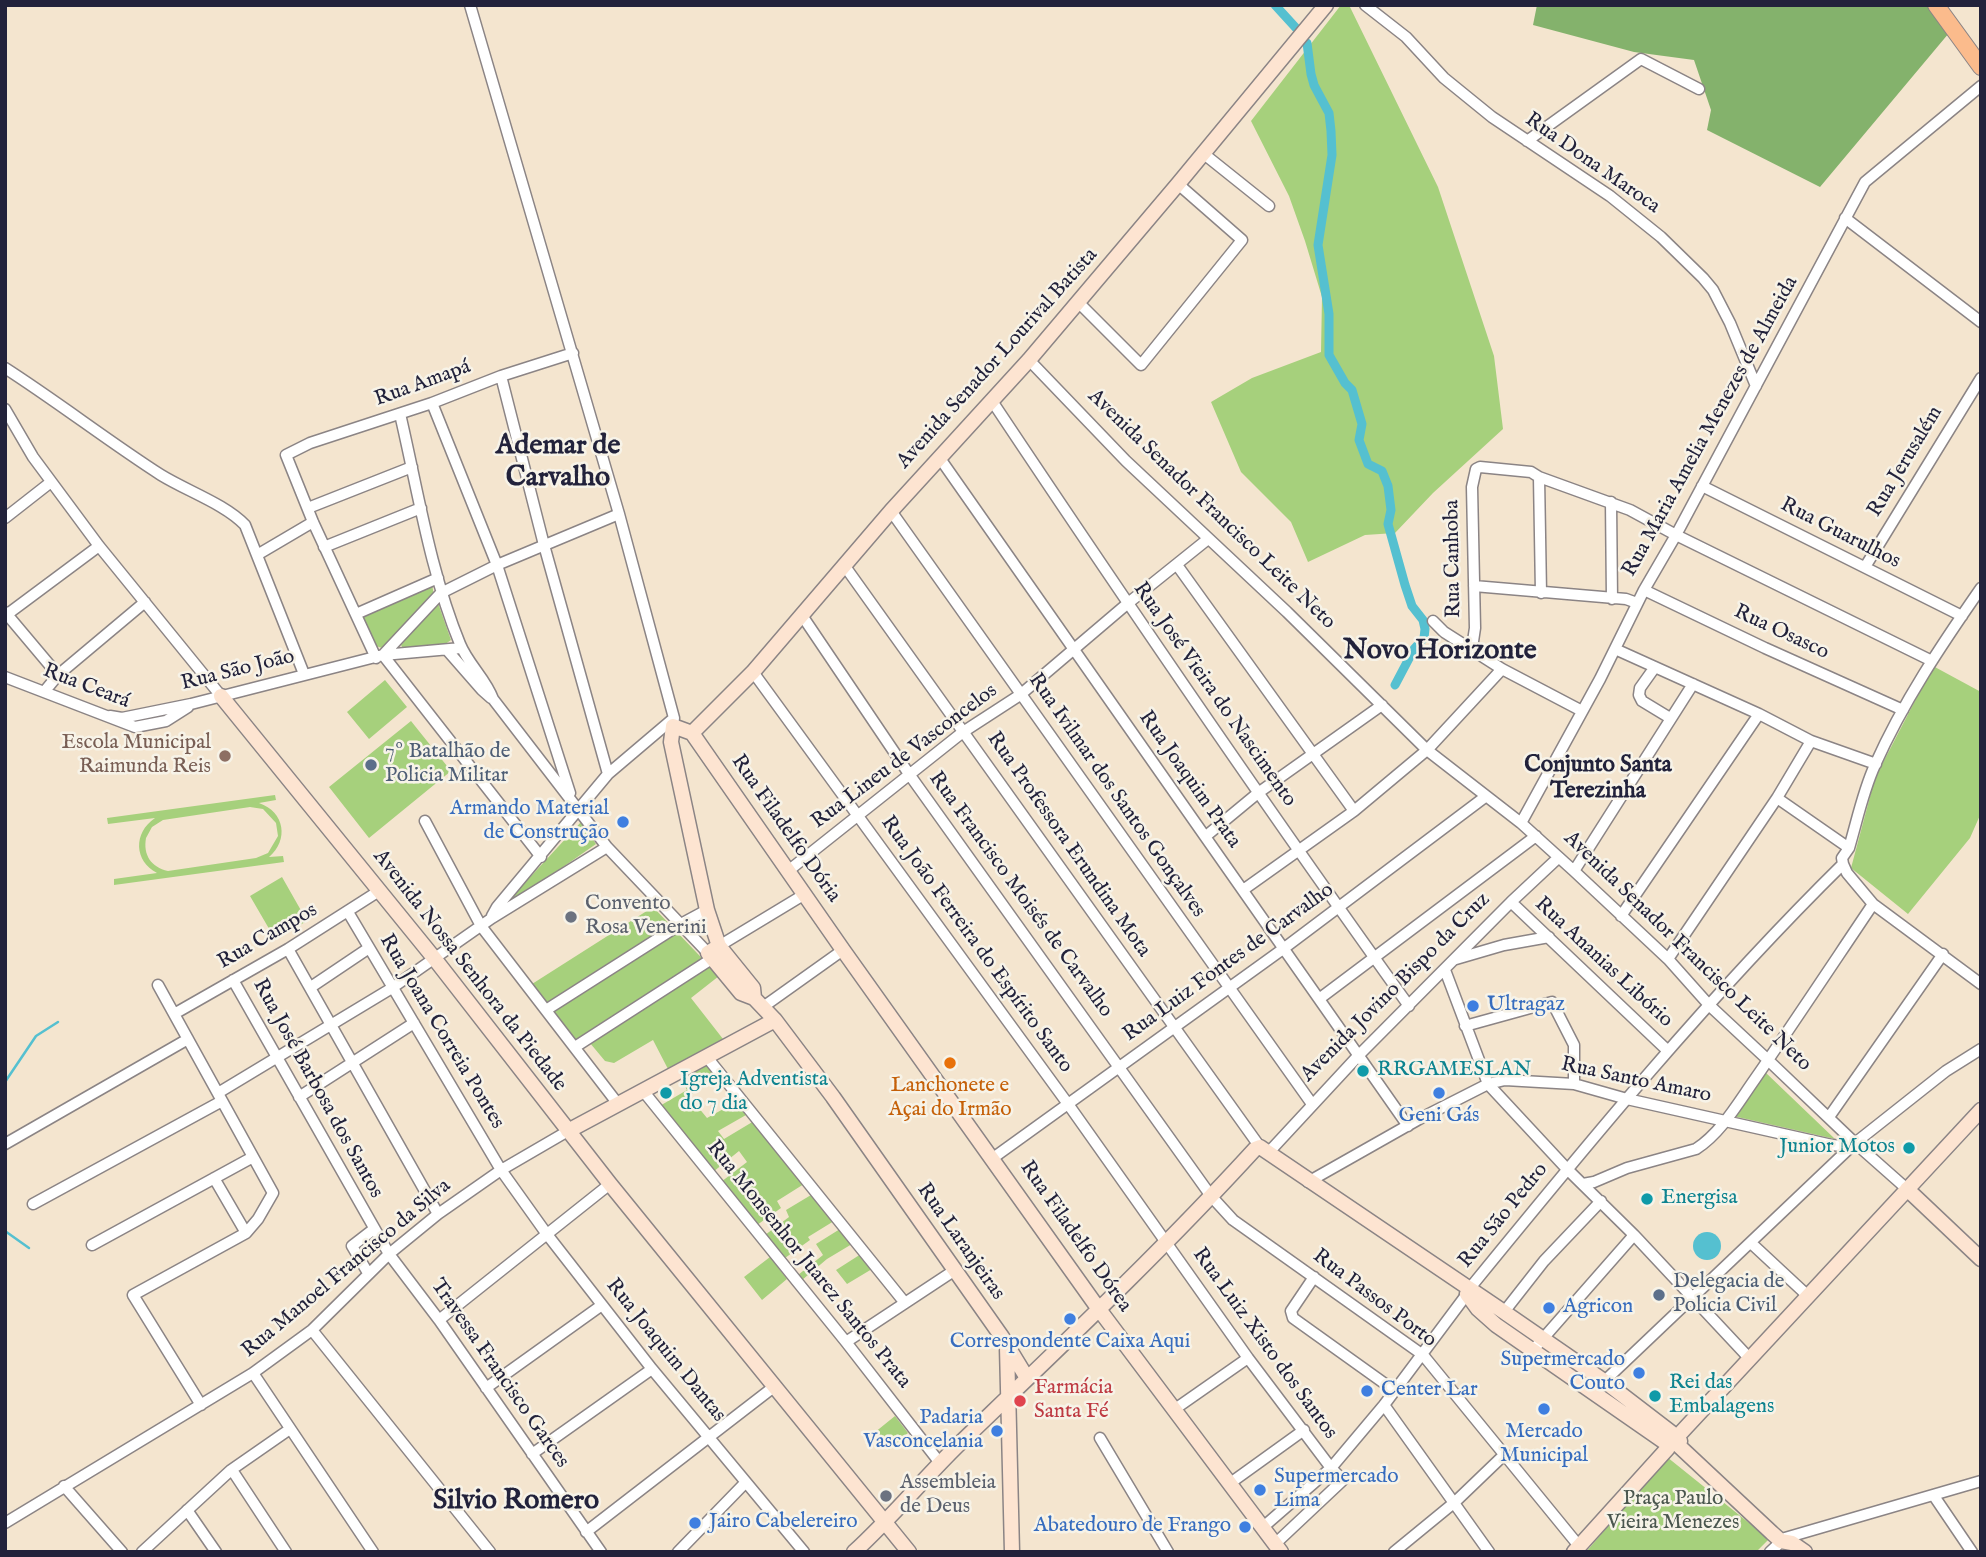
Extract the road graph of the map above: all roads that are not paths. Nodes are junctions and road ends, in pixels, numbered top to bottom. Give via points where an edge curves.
1 (470, 5) edge
2 (1326, 5) edge
3 (1365, 5) edge
4 (1936, 5) edge
5 (1981, 67) edge
6 (1981, 86) edge
7 (1699, 89) dead end
8 (1527, 141) junction
9 (1204, 154) junction
10 (1178, 184) junction
11 (1269, 206) dead end
12 (1845, 218) junction
13 (1081, 305) dead end
14 (1981, 322) edge
15 (573, 353) junction
16 (1028, 360) junction
17 (5, 368) edge
18 (501, 376) junction
19 (1981, 378) edge
20 (1756, 386) junction
21 (992, 401) junction
22 (432, 403) junction
23 (5, 409) edge
24 (400, 414) junction
25 (939, 457) junction
26 (412, 467) junction
27 (1538, 475) junction
28 (51, 482) junction
29 (1702, 486) junction
30 (1611, 502) junction
31 (308, 508) junction
32 (421, 508) junction
33 (891, 511) junction
34 (619, 514) junction
35 (5, 518) edge
36 (313, 522) junction
37 (1676, 535) junction
38 (1208, 539) junction
39 (544, 545) junction
40 (99, 546) junction
41 (324, 547) junction
42 (257, 555) junction
43 (497, 565) junction
44 (844, 565) junction
45 (1177, 565) junction
46 (1865, 567) junction
47 (438, 578) junction
48 (1474, 586) junction
49 (1981, 588) edge
50 (1644, 590) junction
51 (441, 593) junction
52 (1541, 593) junction
53 (1612, 598) junction
54 (145, 602) junction
55 (1637, 603) junction
56 (1127, 604) junction
57 (6, 614) edge
58 (356, 614) junction
59 (802, 614) junction
60 (1962, 616) junction
61 (1433, 621) dead end
62 (461, 648) junction
63 (1472, 648) junction
64 (447, 649) junction
65 (1615, 649) junction
66 (1074, 650) junction
67 (379, 657) junction
68 (1932, 661) junction
69 (1655, 667) junction
70 (1502, 669) junction
71 (753, 672) junction
72 (304, 674) junction
73 (58, 675) junction
74 (5, 677) edge
75 (1693, 684) junction
76 (44, 692) junction
77 (1020, 695) junction
78 (221, 696) junction
79 (494, 699) junction
80 (191, 704) joint
81 (1382, 705) junction
82 (1903, 709) junction
83 (1582, 710) junction
84 (1759, 714) junction
85 (1670, 718) junction
86 (674, 722) junction
87 (963, 732) junction
88 (692, 733) junction
89 (1811, 741) junction
90 (1427, 750) junction
91 (1314, 756) junction
92 (1876, 764) junction
93 (608, 774) junction
94 (909, 774) junction
95 (1258, 793) junction
96 (1485, 797) junction
97 (1777, 798) junction
98 (575, 804) junction
99 (1354, 811) junction
100 (858, 815) junction
101 (425, 821) dead end
102 (1521, 823) junction
103 (1206, 836) junction
104 (1536, 836) junction
105 (607, 846) junction
106 (1849, 848) junction
107 (1299, 851) junction
108 (541, 857) junction
109 (1558, 858) junction
110 (1843, 864) junction
111 (788, 871) junction
112 (1574, 871) junction
113 (1242, 890) junction
114 (379, 891) junction
115 (805, 894) junction
116 (1511, 902) junction
117 (1873, 904) junction
118 (1338, 909) junction
119 (707, 910) junction
120 (348, 912) junction
121 (1621, 916) junction
122 (492, 918) junction
123 (681, 923) junction
124 (481, 926) junction
125 (1549, 937) junction
126 (369, 948) junction
127 (288, 949) junction
128 (1283, 949) junction
129 (844, 950) junction
130 (713, 952) junction
131 (1943, 954) junction
132 (434, 958) junction
133 (1374, 958) junction
134 (1668, 959) junction
135 (1453, 960) junction
136 (1445, 970) junction
137 (233, 980) junction
138 (1981, 984) edge
139 (158, 985) dead end
140 (311, 987) junction
141 (1229, 987) junction
142 (392, 988) junction
143 (1319, 999) junction
144 (759, 1003) junction
145 (1709, 1005) junction
146 (1409, 1006) junction
147 (546, 1010) junction
148 (174, 1014) junction
149 (775, 1020) junction
150 (414, 1023) junction
151 (332, 1024) junction
152 (1465, 1026) junction
153 (1173, 1027) junction
154 (188, 1039) junction
155 (575, 1047) junction
156 (1981, 1049) edge
157 (1668, 1051) junction
158 (706, 1056) junction
159 (1358, 1056) junction
160 (277, 1057) junction
161 (1768, 1060) junction
162 (354, 1063) junction
163 (1119, 1066) junction
164 (1489, 1084) junction
165 (1574, 1084) junction
166 (643, 1092) junction
167 (220, 1097) junction
168 (299, 1097) junction
169 (1627, 1099) junction
170 (618, 1104) junction
171 (1068, 1104) junction
172 (1312, 1104) junction
173 (1981, 1110) edge
174 (1829, 1117) junction
175 (1725, 1120) junction
176 (1408, 1126) junction
177 (568, 1131) junction
178 (5, 1144) edge
179 (1854, 1145) junction
180 (1265, 1150) junction
181 (253, 1157) junction
182 (993, 1158) junction
183 (1567, 1169) junction
184 (501, 1170) junction
185 (214, 1178) junction
186 (1308, 1182) junction
187 (610, 1184) junction
188 (1583, 1184) junction
189 (1907, 1189) junction
190 (1210, 1196) junction
191 (1601, 1201) junction
192 (33, 1203) dead end
193 (438, 1214) junction
194 (374, 1229) junction
195 (246, 1233) junction
196 (546, 1234) junction
197 (1634, 1235) junction
198 (1167, 1243) junction
199 (1751, 1243) junction
200 (92, 1245) dead end
201 (389, 1254) junction
202 (1981, 1259) edge
203 (955, 1270) junction
204 (368, 1273) junction
205 (1314, 1277) junction
206 (1468, 1291) junction
207 (1692, 1296) junction
208 (1808, 1296) junction
209 (905, 1303) junction
210 (1481, 1304) junction
211 (602, 1306) junction
212 (1098, 1308) junction
213 (1504, 1312) junction
214 (439, 1320) junction
215 (312, 1330) junction
216 (846, 1342) junction
217 (1537, 1345) junction
218 (1007, 1346) junction
219 (1423, 1355) junction
220 (1248, 1358) junction
221 (1750, 1359) junction
222 (652, 1369) junction
223 (253, 1373) junction
224 (1027, 1378) junction
225 (775, 1386) junction
226 (1599, 1386) junction
227 (486, 1388) junction
228 (1395, 1391) junction
229 (1009, 1396) junction
230 (201, 1405) junction
231 (1384, 1405) junction
232 (1175, 1409) junction
233 (290, 1429) junction
234 (1304, 1430) junction
235 (710, 1437) junction
236 (1100, 1438) dead end
237 (1673, 1442) junction
238 (532, 1454) junction
239 (1505, 1454) junction
240 (940, 1463) junction
241 (1331, 1468) junction
242 (232, 1469) junction
243 (1981, 1480) edge
244 (746, 1482) junction
245 (1229, 1483) junction
246 (64, 1486) junction
247 (1934, 1496) junction
248 (1455, 1502) junction
249 (187, 1510) junction
250 (5, 1522) edge
251 (885, 1523) junction
252 (1262, 1528) junction
253 (586, 1532) junction
254 (1276, 1548) edge
255 (1779, 1548) edge
256 (1577, 1549) edge
257 (1968, 1550) edge
258 (1167, 1551) edge
259 (122, 1552) edge
260 (142, 1552) edge
261 (216, 1552) edge
262 (286, 1552) edge
263 (373, 1552) edge
264 (490, 1552) edge
265 (601, 1552) edge
266 (678, 1552) edge
267 (804, 1552) edge
268 (854, 1552) edge
269 (909, 1552) edge
270 (1012, 1552) edge
271 (1394, 1552) edge
272 (1489, 1552) edge
273 (1805, 1552) edge

1 - 15 street
2 - 9 street, Avenida Senador Lourival Batista
3 - 8 street, Rua Dona Maroca via 1406,37 1444,78
4 - 5 main road
6 - 12 street, Rua Maria Amelia Menezes de Almeida via 1865,182
7 - 8 street via 1641,59
8 - 20 street, Rua Dona Maroca via 1610,196 1703,278 1730,323
9 - 10 street, Avenida Senador Lourival Batista
9 - 11 street
10 - 13 street via 1242,240 1141,365
10 - 16 street, Avenida Senador Lourival Batista
12 - 14 street
12 - 20 street, Rua Maria Amelia Menezes de Almeida
15 - 18 street, Rua Amapá
15 - 34 street
16 - 21 street, Avenida Senador Lourival Batista
16 - 38 street, Avenida Senador Francisco Leite Neto
17 - 42 street via 124,452 237,517 245,524
18 - 22 street, Rua Amapá
18 - 39 street
19 - 46 street, Rua Jerusalém
20 - 29 street, Rua Maria Amelia Menezes de Almeida
21 - 25 street, Avenida Senador Lourival Batista
21 - 56 street, Rua José Vieira do Nascimento
22 - 24 street, Rua Amapá
22 - 43 street
23 - 28 street, Avenida Nossa Senhora da Piedade
24 - 26 street
24 - 31 street, Rua Amapá via 286,455
25 - 33 street, Avenida Senador Lourival Batista
25 - 66 street, Rua Joaquim Prata
26 - 31 street
26 - 32 street
27 - 30 street
27 - 48 street, Rua Canhoba via 1476,469 1472,487
27 - 52 street
28 - 35 street
28 - 40 street, Avenida Nossa Senhora da Piedade
29 - 37 street, Rua Maria Amelia Menezes de Almeida
29 - 46 street, Rua Guarulhos
30 - 37 street
30 - 53 street
31 - 36 street
32 - 41 street
32 - 47 street
33 - 44 street, Avenida Senador Lourival Batista
33 - 77 street, Rua Ivilmar dos Santos Gonçalves
34 - 39 street
34 - 86 street
36 - 41 street
36 - 42 street
37 - 50 street, Rua Maria Amelia Menezes de Almeida
37 - 68 street
38 - 45 street, Rua Lineu de Vasconcelos
38 - 81 street, Avenida Senador Francisco Leite Neto
39 - 43 street
39 - 93 street
40 - 54 street, Avenida Nossa Senhora da Piedade
40 - 57 street
41 - 58 street
42 - 72 street
43 - 51 street
43 - 98 street
44 - 59 street, Avenida Senador Lourival Batista
44 - 87 street, Rua Professora Erundina Mota
45 - 56 street, Rua Lineu de Vasconcelos
45 - 91 street
46 - 60 street, Rua Guarulhos
47 - 51 street
47 - 58 street
48 - 52 street
48 - 63 street, Rua Canhoba
49 - 60 street
50 - 55 street, Rua Maria Amelia Menezes de Almeida
50 - 82 street, Rua Osasco
51 - 62 street
51 - 67 street
52 - 53 street
53 - 55 street
54 - 73 street
54 - 78 street, Avenida Nossa Senhora da Piedade
55 - 65 street, Rua Maria Amelia Menezes de Almeida
56 - 66 street, Rua Lineu de Vasconcelos
56 - 95 street, Rua José Vieira do Nascimento
57 - 73 street
58 - 67 street
59 - 71 street, Avenida Senador Lourival Batista
59 - 94 street, Rua Francisco Moisés de Carvalho
60 - 68 street
61 - 63 street
62 - 64 street, Rua São João
62 - 79 street
63 - 70 street
64 - 67 street, Rua São João
64 - 79 street
65 - 69 street
65 - 83 street, Rua Maria Amelia Menezes de Almeida
66 - 77 street, Rua Lineu de Vasconcelos
66 - 103 street, Rua Joaquim Prata
67 - 72 street, Rua São João
67 - 108 street
68 - 82 street
69 - 75 street
69 - 85 street via 1639,695
70 - 83 street
70 - 90 street
71 - 88 street, Avenida Senador Lourival Batista
71 - 100 street, Rua João Ferreira do Espírito Santo
72 - 78 street, Rua São João
73 - 76 street
74 - 76 street, Rua Ceará
75 - 84 street
75 - 85 street
76 - 80 street, Rua Ceará via 135,727 166,721
77 - 87 street, Rua Lineu de Vasconcelos
77 - 141 street, Rua Ivilmar dos Santos Gonçalves
78 - 80 street, Rua São João
78 - 114 street, Avenida Nossa Senhora da Piedade
79 - 98 street
81 - 90 street, Avenida Senador Francisco Leite Neto
81 - 91 street
82 - 92 street
83 - 102 street, Rua Maria Amelia Menezes de Almeida
84 - 89 street
84 - 121 street
85 - 112 street
86 - 88 street
86 - 93 street
86 - 119 street, Rua Laranjeiras via 671,742
87 - 94 street, Rua Lineu de Vasconcelos
87 - 153 street, Rua Professora Erundina Mota
88 - 111 street, Rua Filadelfo Dória
89 - 92 street
89 - 97 street
90 - 96 street, Avenida Senador Francisco Leite Neto
90 - 99 street
91 - 95 street
91 - 99 street
92 - 106 street
93 - 98 street
94 - 100 street, Rua Lineu de Vasconcelos
94 - 163 street, Rua Francisco Moisés de Carvalho
95 - 103 street
95 - 107 street, Rua José Vieira do Nascimento
96 - 102 street, Avenida Senador Francisco Leite Neto
96 - 118 street, Rua Luiz Fontes de Carvalho
97 - 106 street
97 - 134 street
98 - 105 street
98 - 108 street
99 - 107 street
100 - 111 street, Rua Lineu de Vasconcelos
100 - 171 street, Rua João Ferreira do Espírito Santo
101 - 124 street
102 - 104 street, Avenida Senador Francisco Leite Neto
103 - 113 street, Rua Joaquim Prata
104 - 109 street, Avenida Senador Francisco Leite Neto
104 - 133 street
105 - 122 street
105 - 123 street
106 - 110 street
107 - 113 street
107 - 118 street, Rua José Vieira do Nascimento
108 - 122 street
109 - 112 street, Avenida Senador Francisco Leite Neto
109 - 116 street, Avenida Jovino Bispo da Cruz
110 - 117 street
110 - 145 street, Rua São Pedro
111 - 115 street, Rua Filadelfo Dória
112 - 121 street, Avenida Senador Francisco Leite Neto
113 - 128 street, Rua Joaquim Prata
114 - 120 street, Rua Campos
114 - 132 street, Avenida Nossa Senhora da Piedade
115 - 129 street, Rua Filadelfo Dória
115 - 130 street
116 - 125 street, Rua Ananias Libório
116 - 135 street, Avenida Jovino Bispo da Cruz
117 - 131 street
117 - 161 street
118 - 128 street, Rua Luiz Fontes de Carvalho
118 - 133 street, Rua José Vieira do Nascimento
119 - 123 street
119 - 130 street, Rua Laranjeiras
120 - 126 street, Rua Joana Correia Pontes
120 - 127 street, Rua Campos
121 - 134 street, Avenida Senador Francisco Leite Neto
122 - 124 street
123 - 130 street
123 - 147 street
124 - 132 street
124 - 147 street
125 - 135 street
125 - 157 street, Rua Ananias Libório
126 - 140 street
126 - 142 street, Rua Joana Correia Pontes
127 - 137 street, Rua Campos
127 - 140 street
128 - 141 street, Rua Luiz Fontes de Carvalho
128 - 143 street, Rua Joaquim Prata
129 - 144 street
129 - 182 street, Rua Filadelfo Dórea
130 - 144 street, Rua Laranjeiras via 753,988
130 - 155 street
131 - 138 street
131 - 174 street
132 - 142 street
132 - 177 street, Avenida Nossa Senhora da Piedade
133 - 143 street
133 - 146 street, Rua José Vieira do Nascimento
134 - 145 street, Avenida Senador Francisco Leite Neto
135 - 136 street, Avenida Jovino Bispo da Cruz
136 - 146 street, Avenida Jovino Bispo da Cruz
136 - 152 street
137 - 148 street, Rua Campos
137 - 160 street, Rua José Barbosa dos Santos
139 - 148 street
140 - 151 street
141 - 153 street, Rua Luiz Fontes de Carvalho
141 - 172 street, Rua Ivilmar dos Santos Gonçalves
142 - 150 street, Rua Joana Correia Pontes
142 - 151 street
143 - 159 street, Rua Joaquim Prata
144 - 149 street, Rua Laranjeiras
145 - 157 street, Rua São Pedro
145 - 161 street, Avenida Senador Francisco Leite Neto
146 - 159 street, Avenida Jovino Bispo da Cruz
147 - 155 street
148 - 154 street
149 - 158 street
149 - 203 street, Rua Laranjeiras
150 - 162 street
150 - 184 street, Rua Joana Correia Pontes
151 - 160 street
151 - 162 street
152 - 164 street
152 - 165 street via 1552,1002 1574,1045
153 - 163 street, Rua Luiz Fontes de Carvalho
153 - 180 street, Rua Professora Erundina Mota
154 - 167 street
154 - 178 street
155 - 170 street
156 - 179 street via 1946,1070
157 - 169 street, Rua São Pedro
158 - 166 street
158 - 209 street
159 - 172 street, Avenida Jovino Bispo da Cruz
159 - 176 street, Rua Joaquim Prata
160 - 167 street
160 - 168 street, Rua José Barbosa dos Santos
161 - 174 street, Avenida Senador Francisco Leite Neto
161 - 175 street
162 - 168 street
162 - 193 street
163 - 171 street, Rua Luiz Fontes de Carvalho
163 - 190 street, Rua Francisco Moisés de Carvalho
164 - 165 street, Rua Santo Amaro via 1525,1080
164 - 176 street, Rua Santo Amaro
164 - 183 street
165 - 169 street, Rua Santo Amaro
166 - 170 street
166 - 216 street, Rua Monsenhor Juarez Santos Prata
167 - 181 street
167 - 192 street
168 - 194 street, Rua José Barbosa dos Santos
169 - 175 street, Rua Santo Amaro
169 - 183 street, Rua São Pedro
170 - 177 street
171 - 182 street, Rua Luiz Fontes de Carvalho
171 - 198 street, Rua João Ferreira do Espírito Santo
172 - 180 street, Avenida Jovino Bispo da Cruz
173 - 189 street
174 - 179 street, Avenida Senador Francisco Leite Neto
175 - 179 street, Rua Santo Amaro via 1832,1145
175 - 188 street via 1696,1149
176 - 186 street, Rua Santo Amaro
177 - 184 street, Rua Manoel Francisco da Silva
177 - 187 street, Avenida Nossa Senhora da Piedade
179 - 189 street, Avenida Senador Francisco Leite Neto
179 - 199 street
180 - 186 street
180 - 190 street, Avenida Jovino Bispo da Cruz via 1255,1149
181 - 185 street
181 - 195 street via 273,1194
182 - 212 street, Rua Filadelfo Dórea
183 - 188 street
183 - 206 street, Rua São Pedro
184 - 193 street, Rua Manoel Francisco da Silva
184 - 196 street, Rua Joaquim Dantas
185 - 195 street
185 - 200 street
186 - 206 street
187 - 196 street
187 - 225 street, Avenida Nossa Senhora da Piedade
188 - 191 street
189 - 202 street, Avenida Senador Francisco Leite Neto
189 - 208 street
190 - 198 street, Avenida Jovino Bispo da Cruz
190 - 205 street, Rua Passos Porto via 1233,1220
191 - 197 street
191 - 213 street
193 - 201 street, Rua Manoel Francisco da Silva
194 - 201 street, Rua José Barbosa dos Santos
194 - 204 street via 352,1246
195 - 230 street via 133,1295
196 - 211 street, Rua Joaquim Dantas
196 - 214 street
197 - 207 street
197 - 217 street
198 - 212 street, Avenida Jovino Bispo da Cruz
198 - 220 street, Rua Luiz Xisto dos Santos
199 - 207 street
199 - 208 street
201 - 204 street, Rua Manoel Francisco da Silva
201 - 214 street, Travessa Francisco Garces
203 - 209 street
203 - 218 street, Rua Laranjeiras
204 - 215 street, Rua Manoel Francisco da Silva
205 - 219 street, Rua Passos Porto
205 - 228 street via 1290,1311 1293,1318
206 - 210 street
206 - 219 street, Rua São Pedro
207 - 221 street
207 - 226 street
208 - 221 street
209 - 216 street
210 - 213 street
210 - 217 street via 1496,1325
211 - 222 street, Rua Joaquim Dantas
211 - 227 street
212 - 224 street, Avenida Jovino Bispo da Cruz
212 - 232 street, Rua Filadelfo Dórea
213 - 217 street
214 - 227 street, Travessa Francisco Garces
215 - 223 street, Rua Manoel Francisco da Silva
215 - 264 street
216 - 240 street, Rua Monsenhor Juarez Santos Prata
217 - 226 street
218 - 224 street, Rua Laranjeiras
218 - 229 street
219 - 228 street, Rua São Pedro
219 - 239 street, Rua Passos Porto
220 - 232 street
220 - 234 street, Rua Luiz Xisto dos Santos
221 - 237 street
222 - 235 street, Rua Joaquim Dantas
222 - 238 street
223 - 230 street, Rua Manoel Francisco da Silva
223 - 233 street
224 - 229 street, Avenida Jovino Bispo da Cruz
225 - 235 street
225 - 251 street, Avenida Nossa Senhora da Piedade
226 - 237 street
227 - 238 street, Travessa Francisco Garces
228 - 231 street, Rua São Pedro
229 - 240 street, Avenida Jovino Bispo da Cruz
229 - 270 street
230 - 246 street, Rua Manoel Francisco da Silva
231 - 241 street, Rua São Pedro
231 - 248 street
232 - 245 street, Rua Filadelfo Dórea
233 - 242 street
233 - 263 street
234 - 241 street, Rua Luiz Xisto dos Santos
234 - 245 street
235 - 244 street, Rua Joaquim Dantas
235 - 253 street
236 - 258 street
237 - 255 street
237 - 256 street
238 - 253 street, Travessa Francisco Garces
239 - 248 street
239 - 256 street, Rua Passos Porto
240 - 251 street, Avenida Jovino Bispo da Cruz
241 - 252 street, Rua São Pedro
241 - 254 street via 1343,1480
242 - 249 street
242 - 262 street
243 - 247 street
244 - 266 street
244 - 267 street, Rua Joaquim Dantas
245 - 252 street, Rua Filadelfo Dórea
246 - 250 street, Rua Manoel Francisco da Silva
246 - 259 street
247 - 255 street
247 - 257 street
248 - 271 street
248 - 272 street
249 - 260 street
249 - 261 street
251 - 268 street, Avenida Jovino Bispo da Cruz
251 - 269 street, Avenida Nossa Senhora da Piedade
252 - 254 street, Rua Filadelfo Dórea
253 - 265 street, Travessa Francisco Garces
255 - 273 street via 1793,1543

